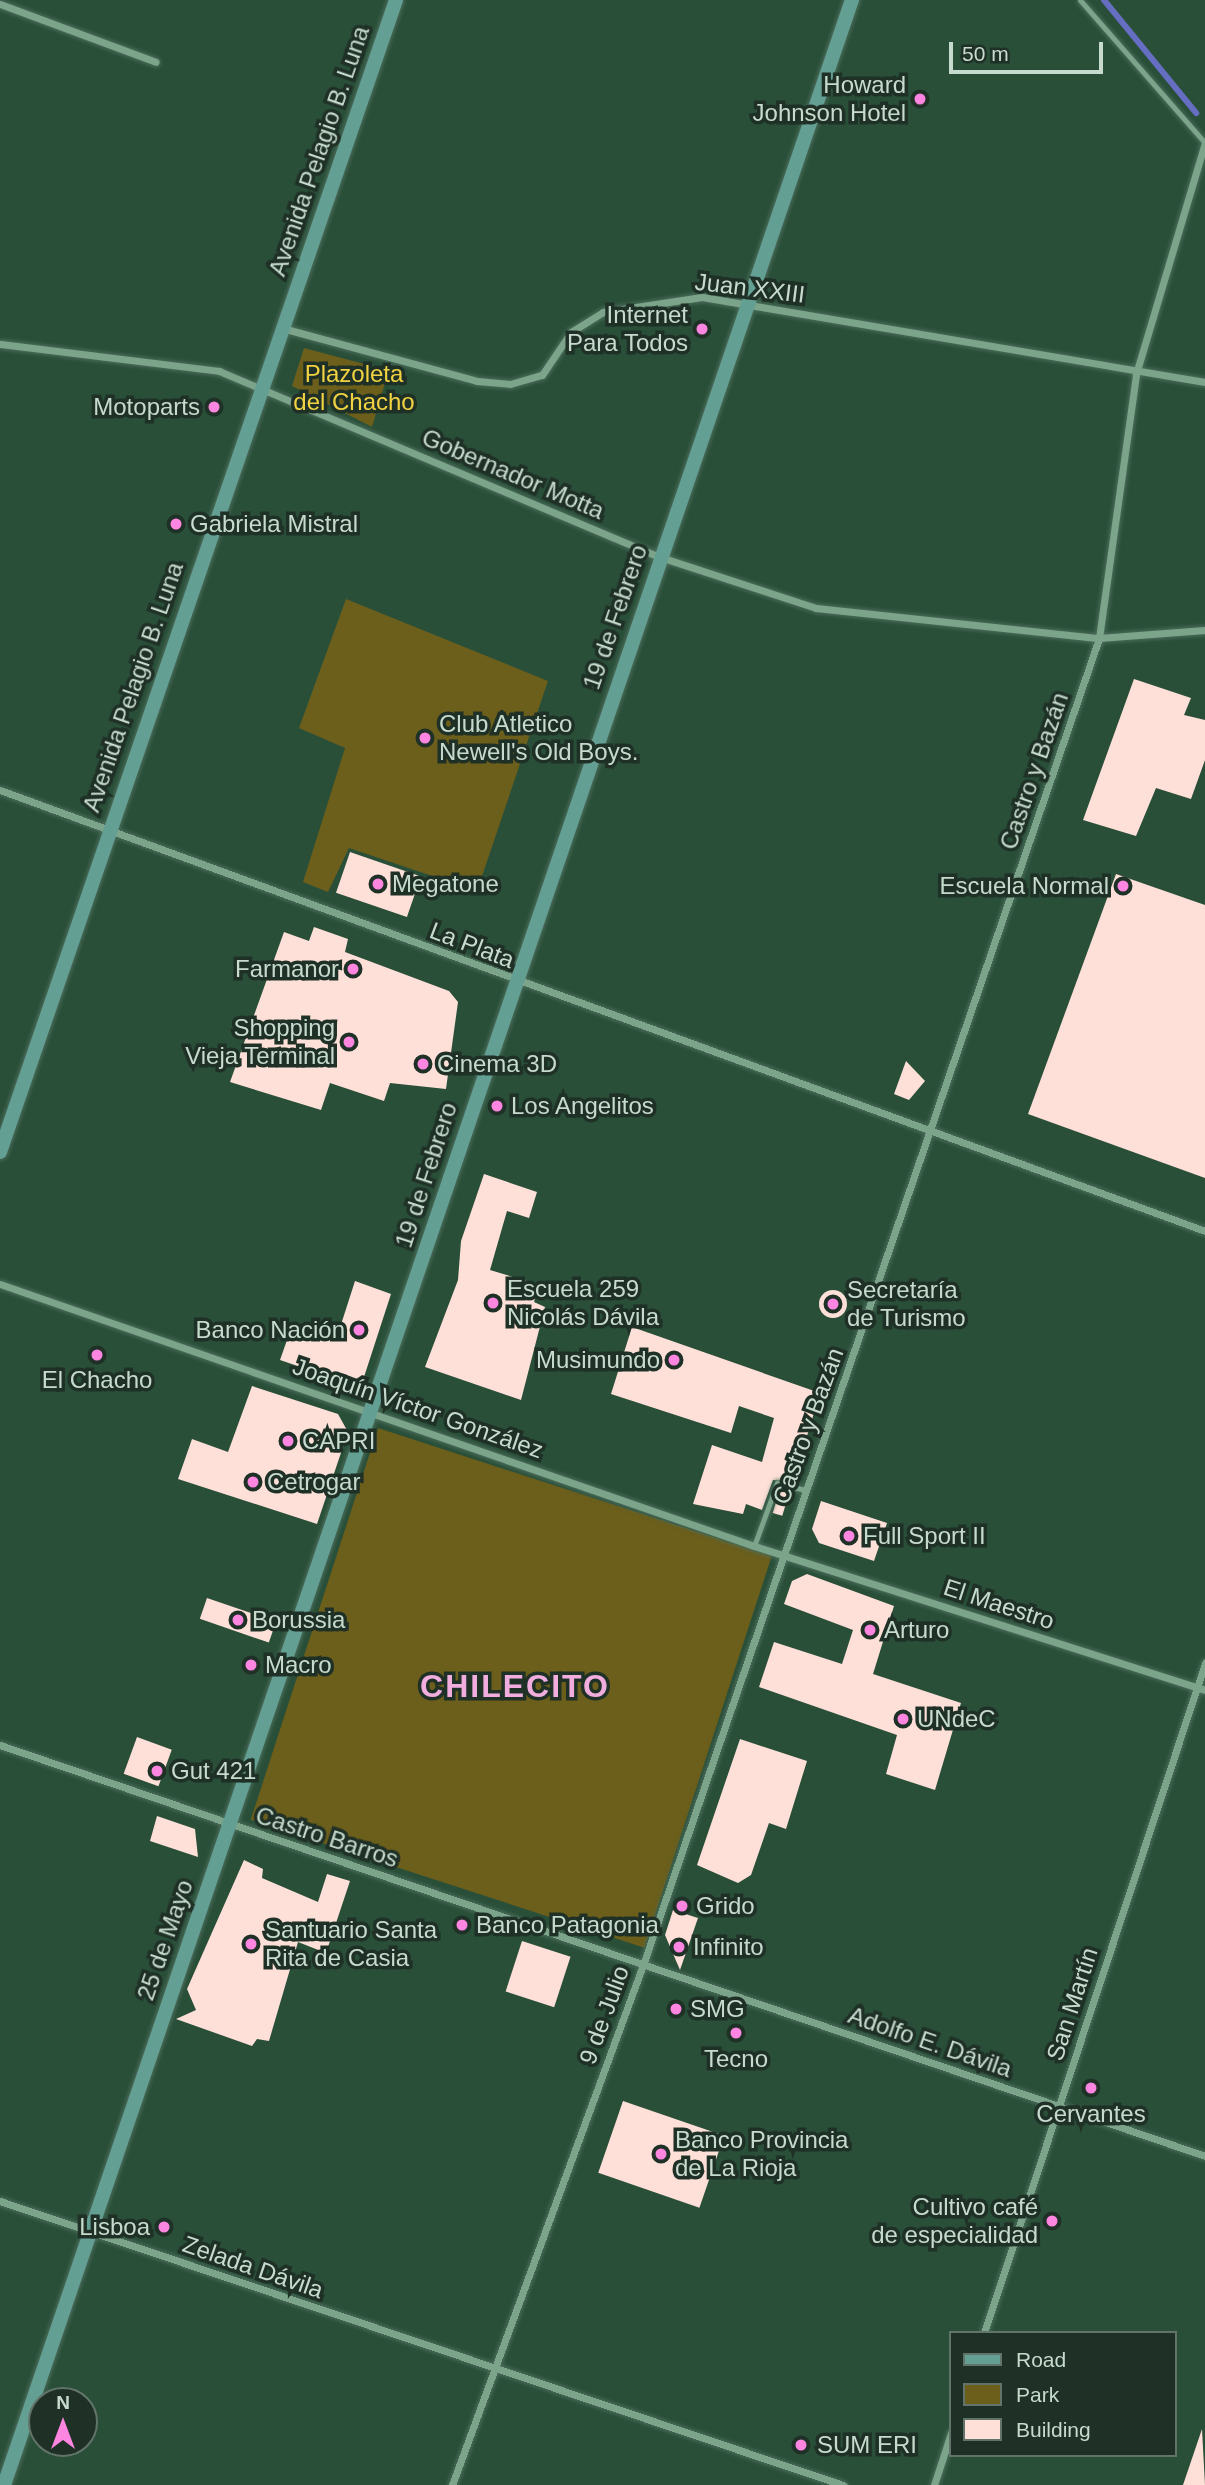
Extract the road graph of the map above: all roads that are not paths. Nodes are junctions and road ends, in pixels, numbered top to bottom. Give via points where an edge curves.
1 (396, 0) edge
2 (852, 0) edge
3 (1080, 0) edge
4 (0, 4) edge
5 (156, 62) dead end
6 (1205, 142) edge
7 (751, 303) junction
8 (282, 328) junction
9 (0, 344) edge
10 (1136, 374) junction
11 (1205, 382) edge
12 (261, 388) junction
13 (660, 557) junction
14 (1205, 630) edge
15 (1099, 638) junction
16 (0, 790) edge
17 (107, 829) junction
18 (513, 981) junction
19 (932, 1131) junction
20 (0, 1152) edge
21 (1205, 1231) edge
22 (0, 1284) edge
23 (373, 1411) junction
24 (806, 1490) junction
25 (754, 1546) junction
26 (782, 1555) junction
27 (1205, 1663) edge
28 (1201, 1689) edge
29 (0, 1745) edge
30 (230, 1825) junction
31 (644, 1962) junction
32 (1058, 2107) junction
33 (1205, 2156) edge
34 (0, 2201) edge
35 (88, 2231) junction
36 (985, 2331) edge
37 (494, 2368) junction
38 (950, 2436) edge
39 (4, 2485) edge
40 (452, 2485) edge
41 (843, 2485) edge
42 (934, 2485) edge

1 - 8 main road, Avenida Pelagio B. Luna
2 - 7 main road, 19 de Febrero
3 - 6 lane
4 - 5 street
6 - 10 street, Castro y Bazán
7 - 8 street, Juan XXIII via 669,299 603,312 571,332 542,374 510,384 477,381
7 - 10 street, Juan XXIII
7 - 13 main road, 19 de Febrero
8 - 12 main road, Avenida Pelagio B. Luna
9 - 12 street, Gobernador Motta via 184,362
10 - 11 street, Juan XXIII
10 - 15 street, Castro y Bazán
12 - 13 street, Gobernador Motta
12 - 17 main road, Avenida Pelagio B. Luna
13 - 15 street, Gobernador Motta via 845,613
13 - 18 main road, 19 de Febrero
14 - 15 street, Gobernador Motta
15 - 19 street, Castro y Bazán
16 - 17 street, La Plata
17 - 18 street, La Plata
17 - 20 main road, Avenida Pelagio B. Luna
18 - 19 street, La Plata
18 - 23 main road, 19 de Febrero
19 - 21 street, La Plata
19 - 24 street, Castro y Bazán
22 - 23 street, Joaquín Víctor González
23 - 25 street, Joaquín Víctor González
23 - 30 main road, 25 de Mayo
24 - 25 lane via 777,1483
24 - 26 street, Castro y Bazán
25 - 26 street, Joaquín Víctor González
26 - 28 street, El Maestro
26 - 31 street, 9 de Julio
27 - 28 street, San Martín
28 - 32 street, San Martín
29 - 30 street, Castro Barros
30 - 31 street, Castro Barros
30 - 35 main road, 25 de Mayo
31 - 32 street, Adolfo E. Dávila
31 - 37 street, 9 de Julio
32 - 33 street, Adolfo E. Dávila
32 - 36 street, San Martín
34 - 35 street, Zelada Dávila
35 - 37 street, Zelada Dávila
35 - 39 main road, 25 de Mayo
37 - 40 street, 9 de Julio
37 - 41 street, Zelada Dávila
38 - 42 street

